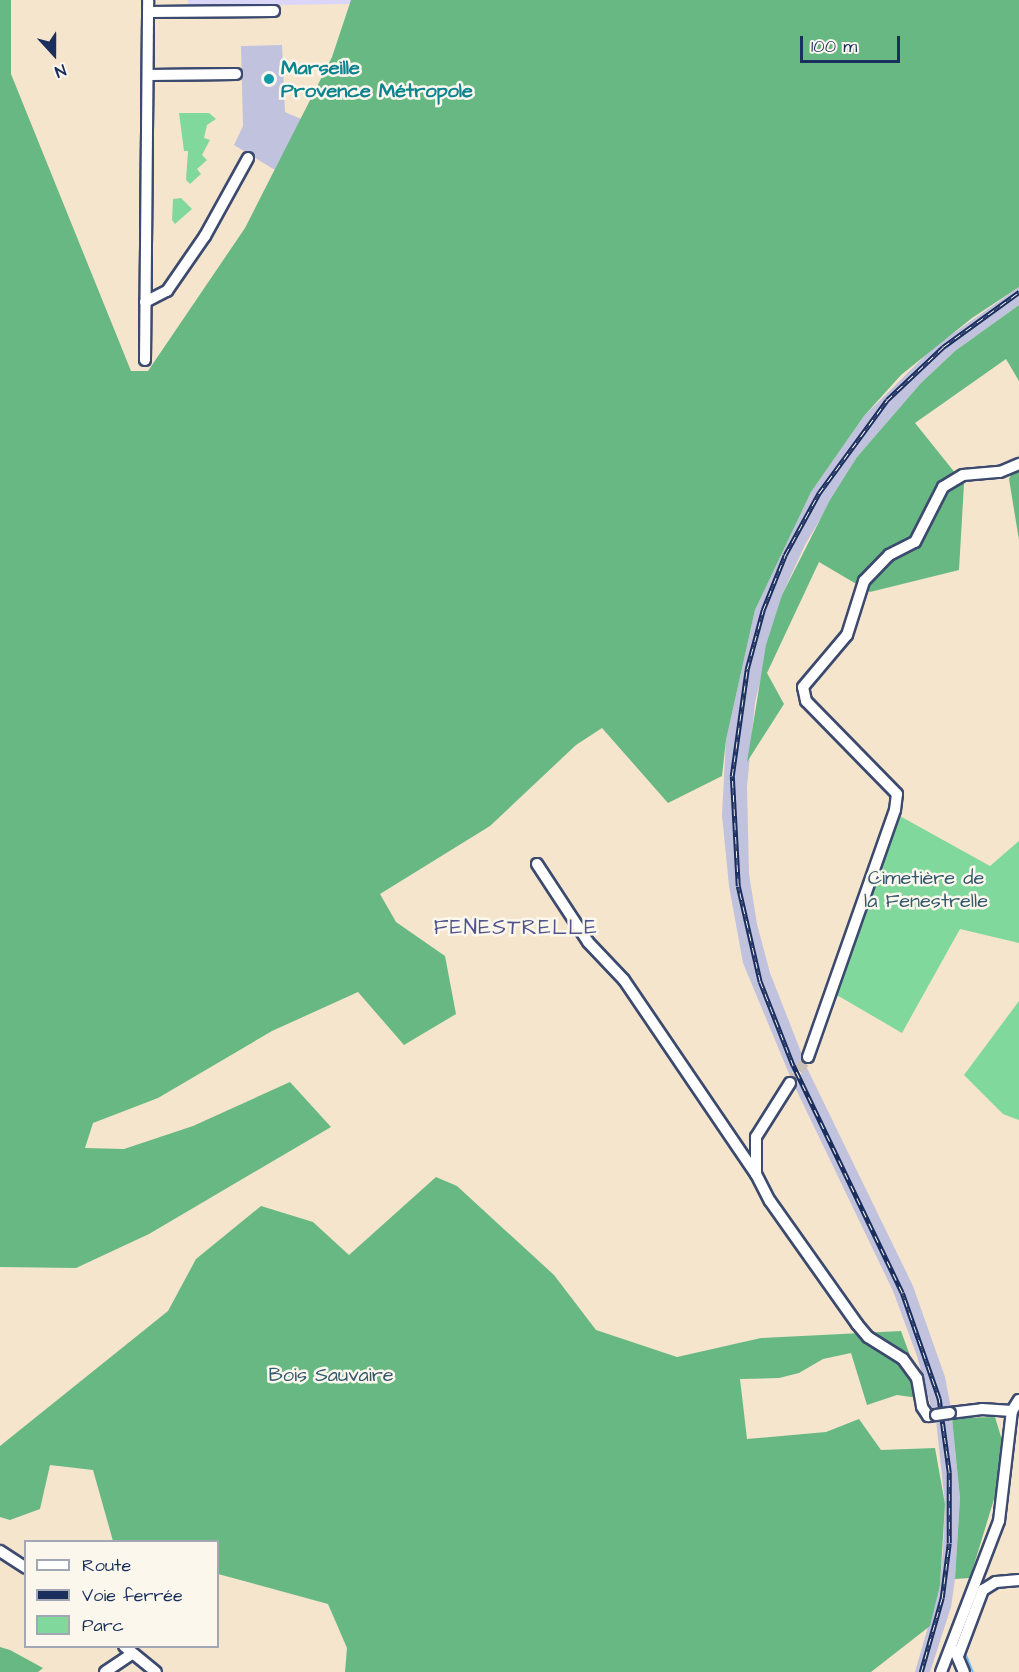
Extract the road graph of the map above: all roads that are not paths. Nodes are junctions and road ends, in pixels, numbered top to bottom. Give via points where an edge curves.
1 (148, 0) edge
2 (170, 6) edge
3 (274, 11) dead end
4 (148, 12) junction
5 (236, 74) dead end
6 (149, 75) junction
7 (248, 158) dead end
8 (145, 288) junction
9 (169, 288) junction
10 (145, 302) junction
11 (145, 360) dead end
12 (1019, 464) edge
13 (537, 864) dead end
14 (808, 1058) tunnel mouth
15 (790, 1083) tunnel mouth
16 (756, 1174) junction
17 (1019, 1400) edge
18 (1012, 1411) junction
19 (1013, 1457) edge
20 (0, 1551) edge
21 (24, 1568) edge
22 (1019, 1580) edge
23 (952, 1645) junction
24 (128, 1650) edge
25 (958, 1656) junction
26 (105, 1672) edge
27 (156, 1672) edge
28 (941, 1672) edge
29 (964, 1672) edge

1 - 4 street
2 - 3 street
2 - 4 street
4 - 6 street
5 - 6 street
6 - 8 street
7 - 9 street via 205,236
8 - 9 street
8 - 10 street
9 - 10 street
10 - 11 street
12 - 14 street via 1000,472 963,475 943,487 915,542 889,555 864,581 847,634 803,687 806,701 897,794 895,810
13 - 16 street via 588,942 624,980
15 - 16 street via 756,1137
16 - 18 street, bridge via 770,1201 857,1324 868,1337 903,1359 917,1378 922,1407 928,1416 982,1409
17 - 18 street
18 - 19 street
19 - 23 street via 999,1521
20 - 21 street
22 - 25 street via 996,1582 983,1590
23 - 25 street
23 - 28 street
24 - 26 street
24 - 27 street
25 - 29 street

